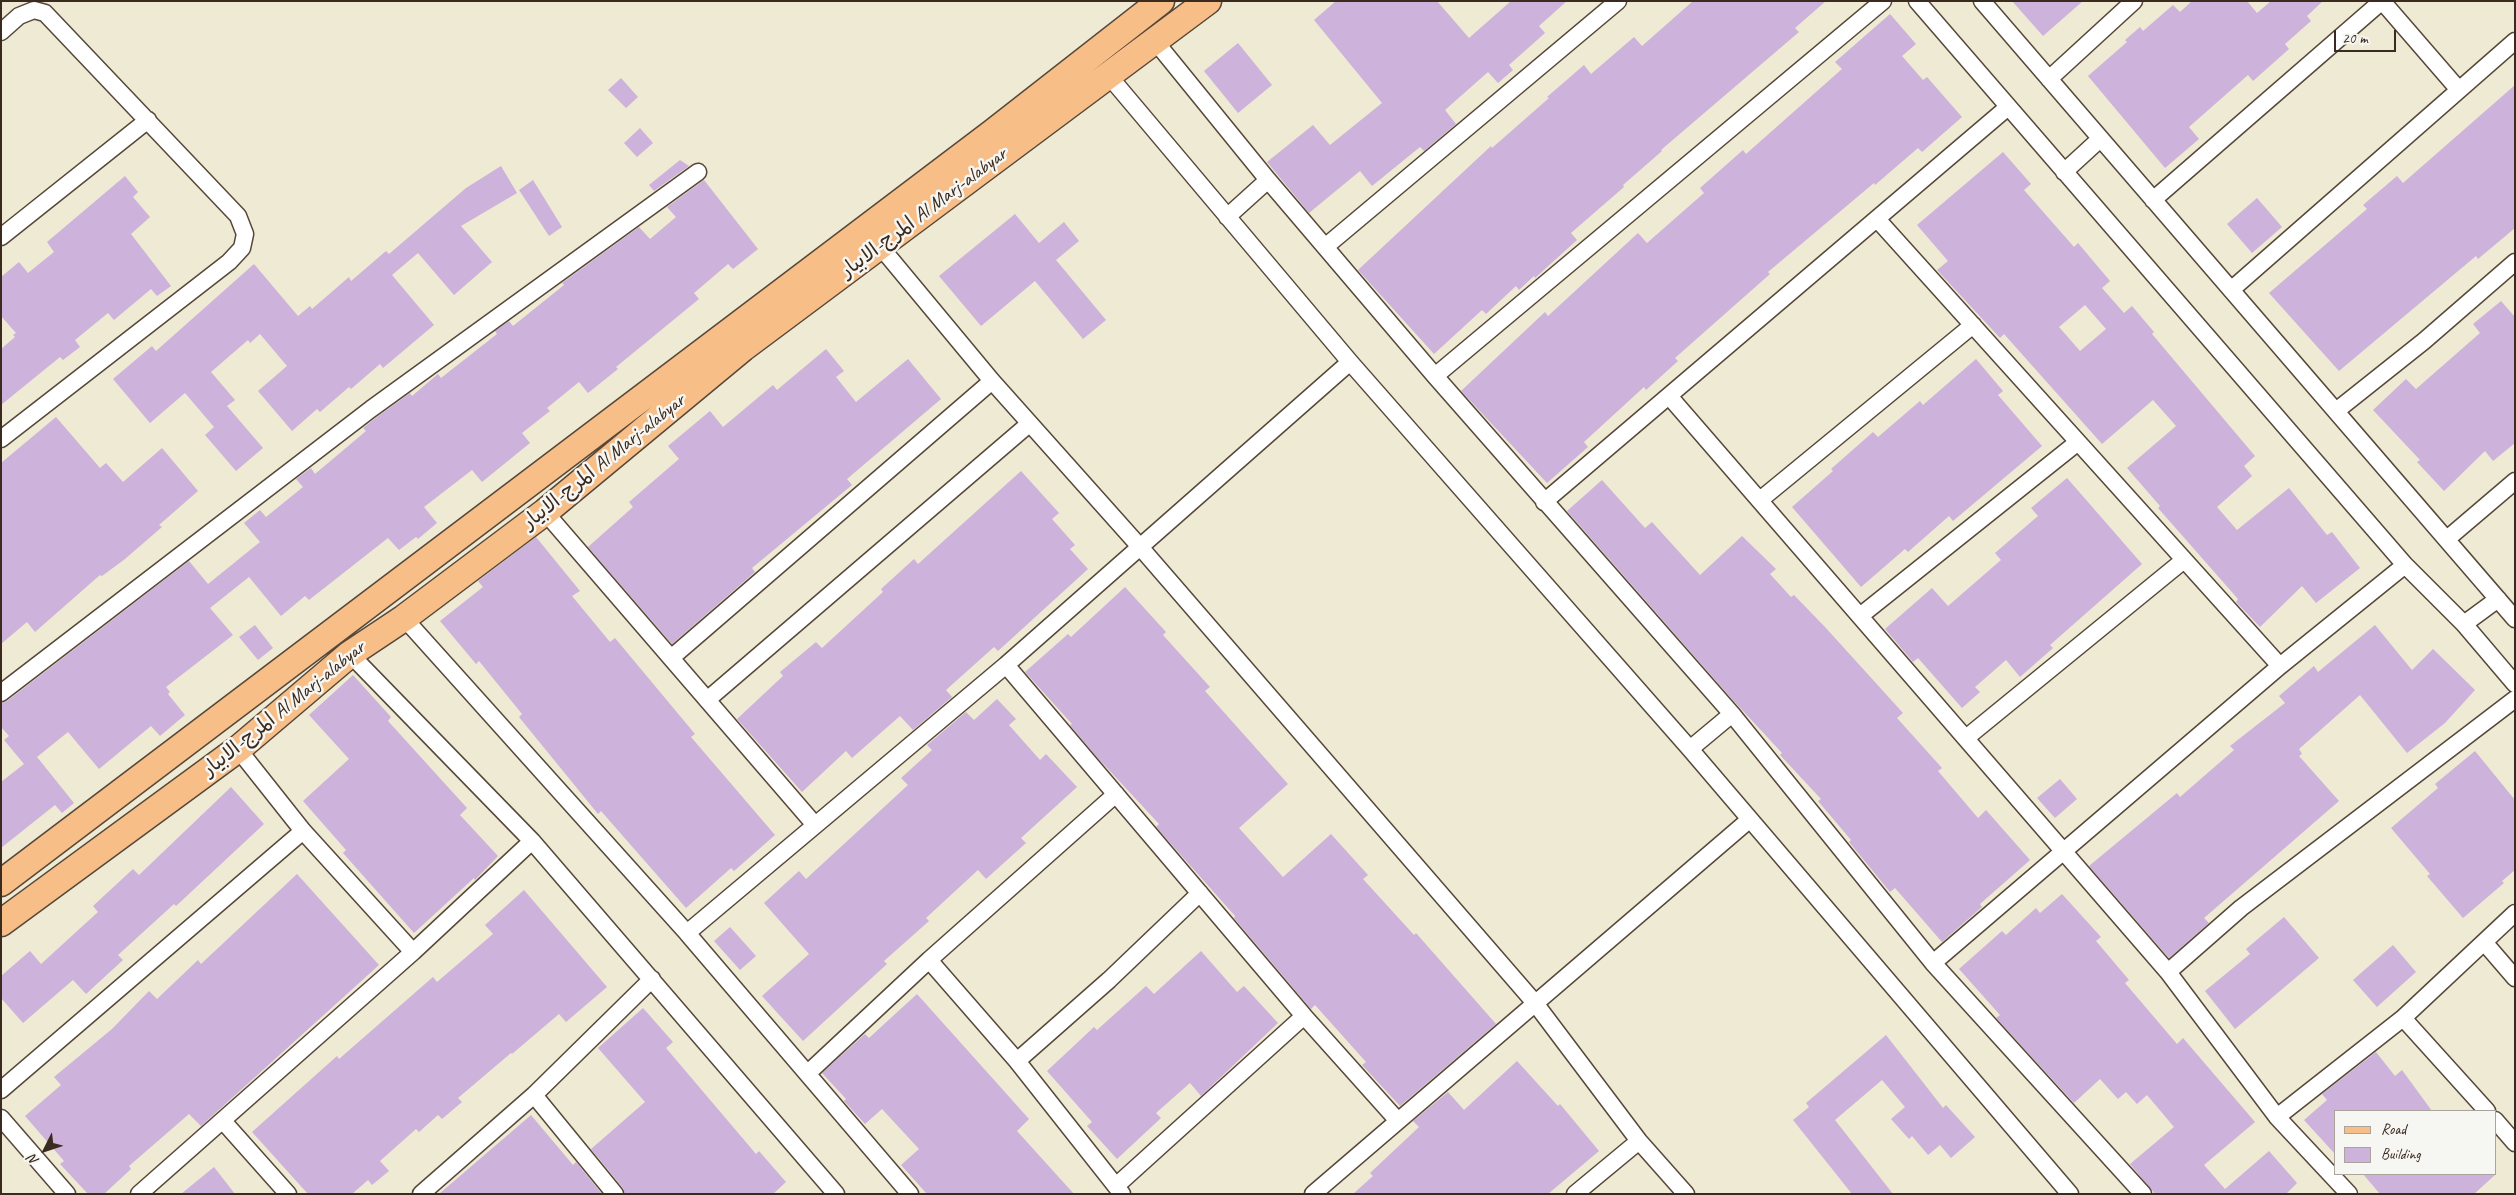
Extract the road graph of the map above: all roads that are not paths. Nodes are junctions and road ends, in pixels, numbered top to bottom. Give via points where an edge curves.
1 (1161, 1) edge
2 (1208, 1) edge
3 (1618, 1) edge
4 (1883, 1) edge
5 (1917, 1) edge
6 (1982, 1) edge
7 (2134, 1) edge
8 (2382, 1) edge
9 (1, 32) edge
10 (1155, 41) junction
11 (2515, 41) edge
12 (1108, 76) junction
13 (2049, 79) junction
14 (2459, 90) junction
15 (2008, 107) junction
16 (148, 120) junction
17 (2100, 138) junction
18 (698, 172) dead end
19 (2064, 172) junction
20 (1268, 180) junction
21 (2154, 200) junction
22 (1227, 217) junction
23 (1877, 219) junction
24 (1, 237) edge
25 (879, 245) junction
26 (1326, 247) junction
27 (2515, 262) edge
28 (2231, 290) junction
29 (1973, 325) junction
30 (1350, 362) junction
31 (1435, 376) junction
32 (992, 381) junction
33 (1670, 396) junction
34 (2336, 411) junction
35 (1030, 424) junction
36 (1, 439) edge
37 (2078, 442) junction
38 (2515, 481) edge
39 (1760, 500) junction
40 (1544, 502) junction
41 (545, 512) junction
42 (2447, 540) junction
43 (1141, 548) junction
44 (2184, 560) junction
45 (2405, 565) junction
46 (2498, 599) junction
47 (1860, 616) junction
48 (404, 618) junction
49 (2515, 619) edge
50 (2464, 624) junction
51 (350, 654) junction
52 (671, 658) junction
53 (1006, 665) junction
54 (2280, 666) junction
55 (2515, 684) edge
56 (1, 693) edge
57 (2515, 699) edge
58 (707, 700) junction
59 (1732, 714) junction
60 (1966, 738) junction
61 (238, 749) junction
62 (1690, 749) junction
63 (1116, 794) junction
64 (1749, 820) junction
65 (815, 825) junction
66 (303, 831) junction
67 (532, 841) junction
68 (2063, 850) junction
69 (1, 883) edge
70 (1200, 893) junction
71 (5, 912) edge
72 (2515, 913) edge
73 (687, 933) junction
74 (2484, 942) junction
75 (413, 952) junction
76 (929, 960) junction
77 (1933, 963) junction
78 (2168, 972) junction
79 (2515, 978) edge
80 (652, 979) junction
81 (1536, 1003) junction
82 (1304, 1016) junction
83 (2403, 1018) junction
84 (1017, 1061) junction
85 (808, 1073) junction
86 (1, 1090) edge
87 (534, 1096) junction
88 (2486, 1110) edge
89 (2278, 1117) junction
90 (1, 1118) edge
91 (223, 1121) junction
92 (1398, 1121) junction
93 (2496, 1121) edge
94 (1639, 1140) junction
95 (2515, 1143) edge
96 (1119, 1190) edge
97 (67, 1194) edge
98 (139, 1194) edge
99 (288, 1194) edge
100 (421, 1194) edge
101 (615, 1194) edge
102 (836, 1194) edge
103 (910, 1194) edge
104 (1314, 1194) edge
105 (1575, 1194) edge
106 (1686, 1194) edge
107 (2070, 1194) edge
108 (2143, 1194) edge
109 (2349, 1194) edge

1 - 69 main road, المرج-الابيار Al Marj-alabyar via 984,139
2 - 10 main road, المرج-الابيار Al Marj-alabyar
3 - 26 street
4 - 31 street
5 - 15 street
6 - 13 street
7 - 13 street
8 - 14 street
8 - 21 street
9 - 16 street via 19,16 34,10 45,13
10 - 12 main road, المرج-الابيار Al Marj-alabyar
10 - 20 street
11 - 14 street
12 - 22 street
12 - 25 main road, المرج-الابيار Al Marj-alabyar
13 - 17 street
14 - 28 street
15 - 19 street
15 - 23 street
16 - 24 street
16 - 36 street via 238,216 245,234 242,248 229,262
17 - 19 street
17 - 21 street
18 - 56 street via 371,409
19 - 45 street
20 - 22 street
20 - 26 street
21 - 28 street
22 - 30 street
23 - 29 street
23 - 33 street
25 - 32 street
25 - 41 main road, المرج-الابيار Al Marj-alabyar via 743,348
26 - 31 street
27 - 34 street
28 - 34 street
29 - 37 street
29 - 39 street
30 - 43 street
30 - 62 street
31 - 40 street
32 - 35 street
32 - 52 street
33 - 39 street
33 - 40 street
34 - 42 street
35 - 43 street
35 - 58 street
37 - 44 street
37 - 47 street
38 - 42 street
39 - 47 street
40 - 59 street
41 - 48 main road, المرج-الابيار Al Marj-alabyar
41 - 52 street
42 - 46 street
43 - 53 street
43 - 81 street
44 - 54 street
44 - 60 street
45 - 50 street
45 - 54 street
46 - 49 street
46 - 50 street
47 - 60 street
48 - 51 main road, المرج-الابيار Al Marj-alabyar
48 - 73 street
50 - 55 street
51 - 61 main road, المرج-الابيار Al Marj-alabyar
51 - 67 street
52 - 58 street
53 - 63 street
53 - 65 street
54 - 68 street
57 - 78 street via 2241,908
58 - 65 street
59 - 62 street
59 - 77 street
60 - 68 street
61 - 66 street
61 - 71 main road, المرج-الابيار Al Marj-alabyar
62 - 64 street
63 - 70 street
63 - 76 street
64 - 81 street
64 - 107 street
65 - 73 street
66 - 75 street
66 - 86 street
67 - 75 street
67 - 80 street
68 - 77 street
68 - 78 street
70 - 82 street
70 - 84 street via 1109,980
72 - 74 street
73 - 85 street
74 - 79 street
74 - 83 street
75 - 91 street
76 - 84 street
76 - 85 street
77 - 108 street
78 - 89 street
80 - 87 street
80 - 102 street
81 - 92 street
81 - 94 street
82 - 92 street
82 - 96 street
83 - 88 street
83 - 89 street
84 - 96 street
85 - 103 street
87 - 100 street
87 - 101 street
89 - 109 street
90 - 97 street
91 - 98 street
91 - 99 street
92 - 104 street
93 - 95 street
94 - 105 street
94 - 106 street

